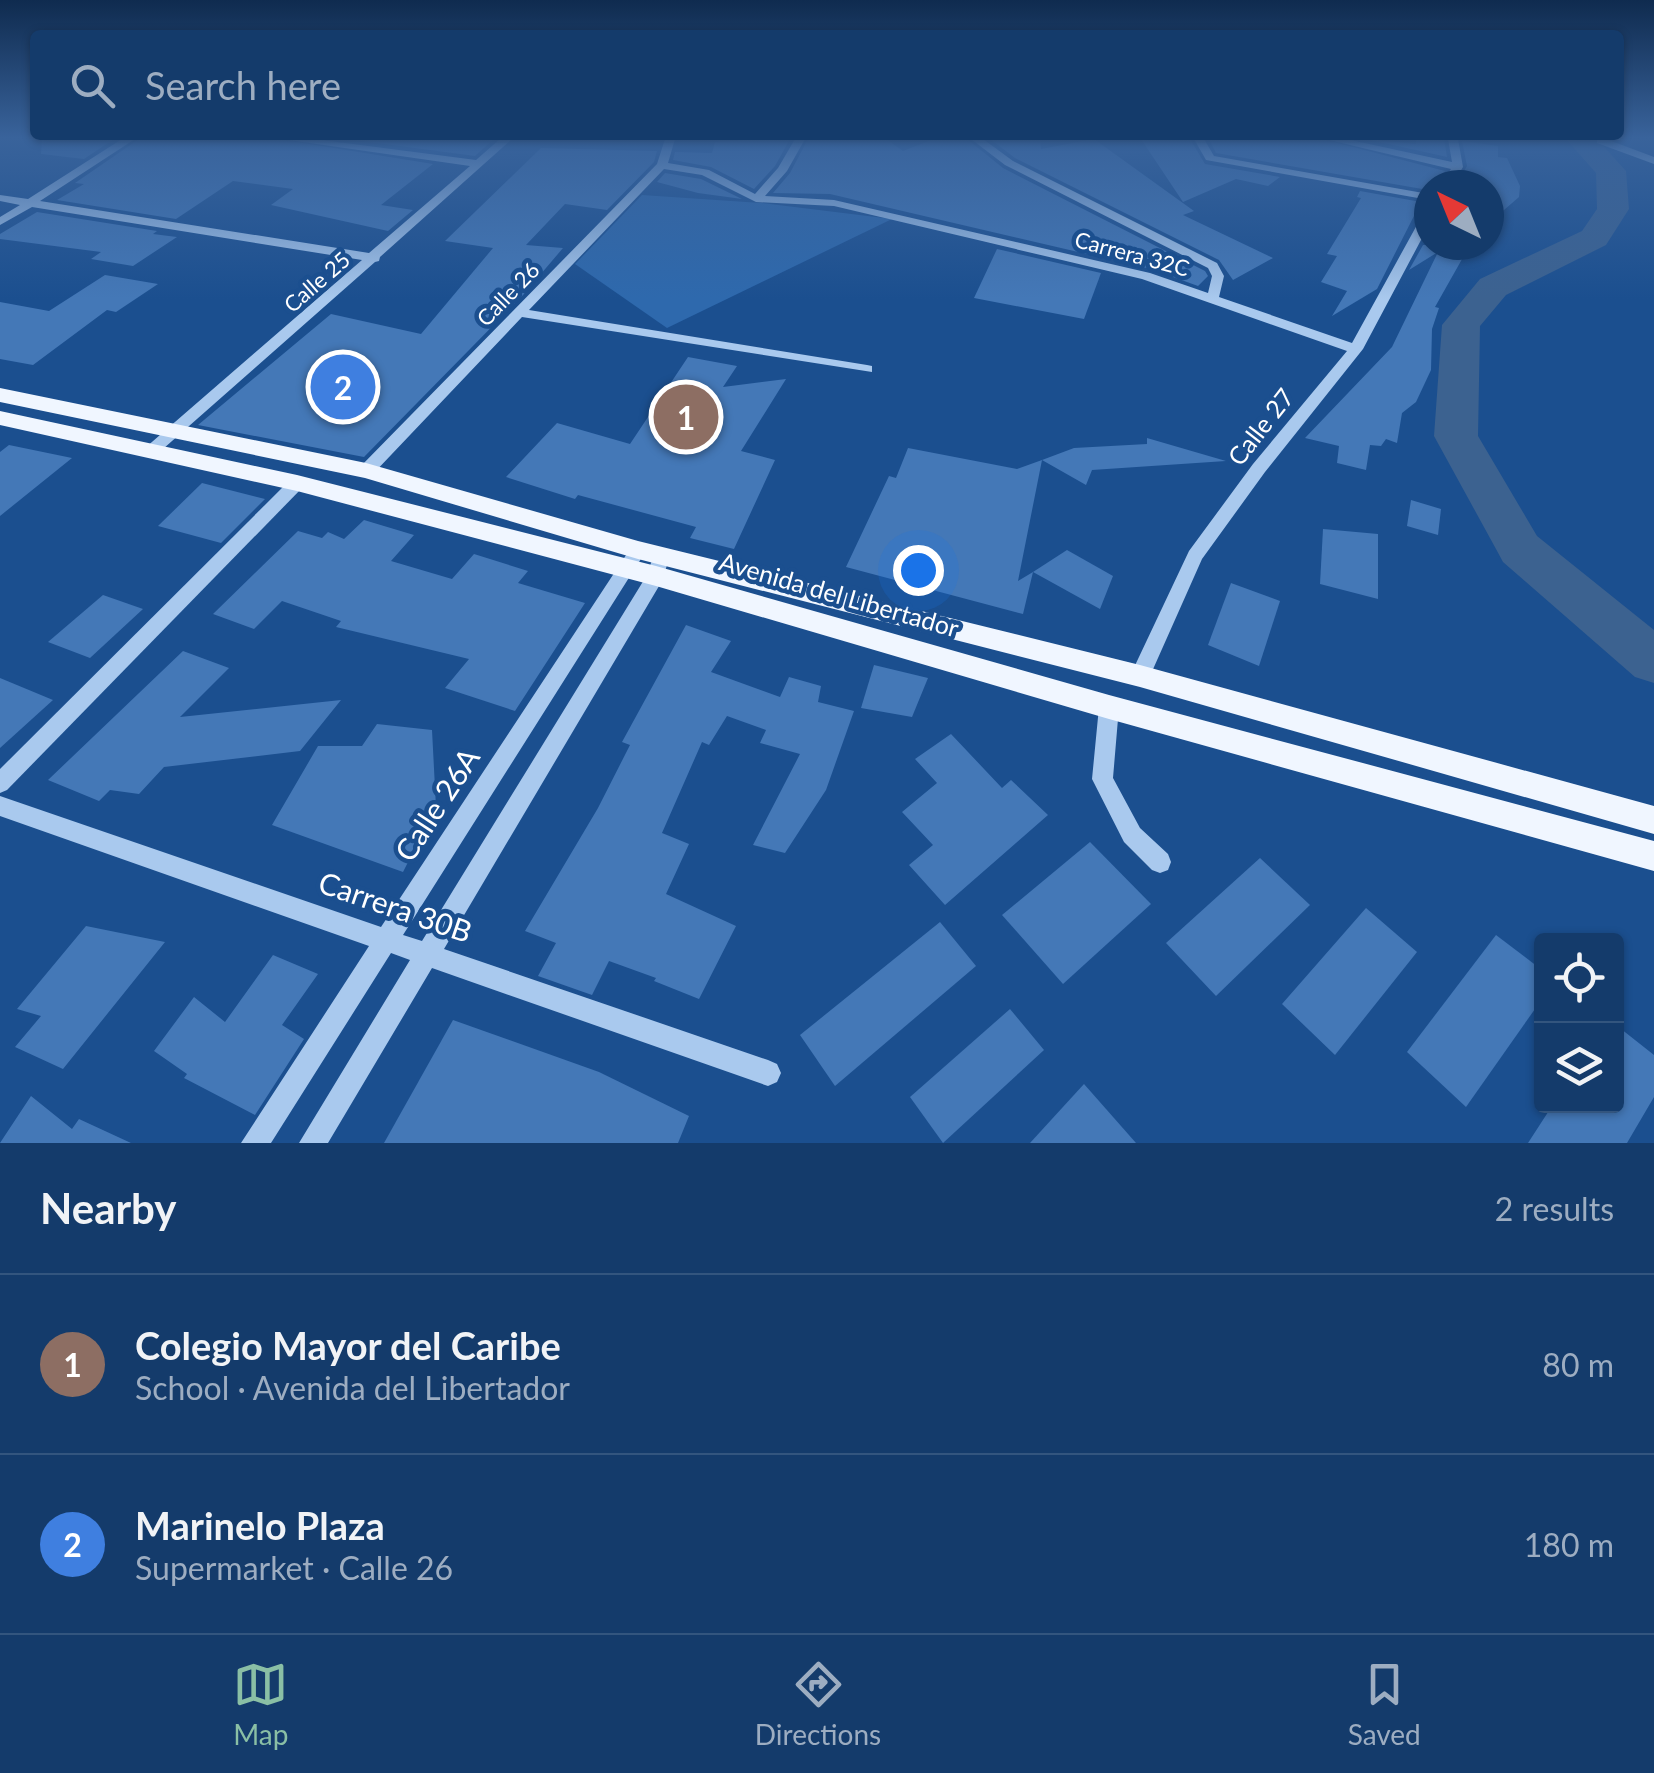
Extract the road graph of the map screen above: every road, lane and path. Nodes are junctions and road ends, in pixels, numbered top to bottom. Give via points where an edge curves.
1 (47, 192) edge
2 (448, 192) edge
3 (636, 192) edge
4 (743, 192) edge
5 (762, 192) edge
6 (1067, 192) edge
7 (0, 198) edge
8 (756, 199) junction
9 (32, 202) junction
10 (0, 222) edge
11 (1414, 242) edge
12 (375, 258) junction
13 (1214, 298) junction
14 (522, 313) junction
15 (1356, 348) junction
16 (867, 368) dead end
17 (0, 395) edge
18 (0, 418) edge
19 (177, 430) junction
20 (150, 452) junction
21 (366, 471) junction
22 (297, 483) junction
23 (645, 563) junction
24 (1140, 676) junction
25 (1109, 707) junction
26 (0, 783) edge
27 (0, 806) edge
28 (1654, 820) edge
29 (1654, 856) edge
30 (1160, 862) dead end
31 (385, 939) junction
32 (426, 954) junction
33 (768, 1073) dead end
34 (255, 1143) edge
35 (312, 1143) edge

1 - 9 street
2 - 12 street, Calle 25
3 - 14 street, Calle 26
4 - 8 street, Carrera 32C
5 - 8 street
6 - 13 street via 1213,266
7 - 9 street
8 - 13 street, Carrera 32C via 888,214
9 - 10 street
9 - 12 street
11 - 15 street, Calle 27
12 - 19 street, Calle 25
13 - 15 street, Carrera 32C
14 - 16 street
14 - 21 street, Calle 26
15 - 24 street, Calle 27 via 1196,556
17 - 19 main road, Avenida del Libertador
18 - 20 main road, Avenida del Libertador
19 - 20 street, Calle 25
19 - 21 main road, Avenida del Libertador
20 - 22 main road, Avenida del Libertador
21 - 23 main road, Avenida del Libertador
22 - 23 main road, Avenida del Libertador
22 - 26 street
23 - 24 main road, Avenida del Libertador
23 - 25 main road, Avenida del Libertador
23 - 31 street, Calle 26A
23 - 32 street
24 - 28 main road, Avenida del Libertador
25 - 29 main road, Avenida del Libertador
25 - 30 street via 1102,779 1132,835
27 - 31 street, Carrera 30B
31 - 32 street, Carrera 30B
31 - 34 street, Calle 26A
32 - 33 street, Carrera 30B
32 - 35 street

